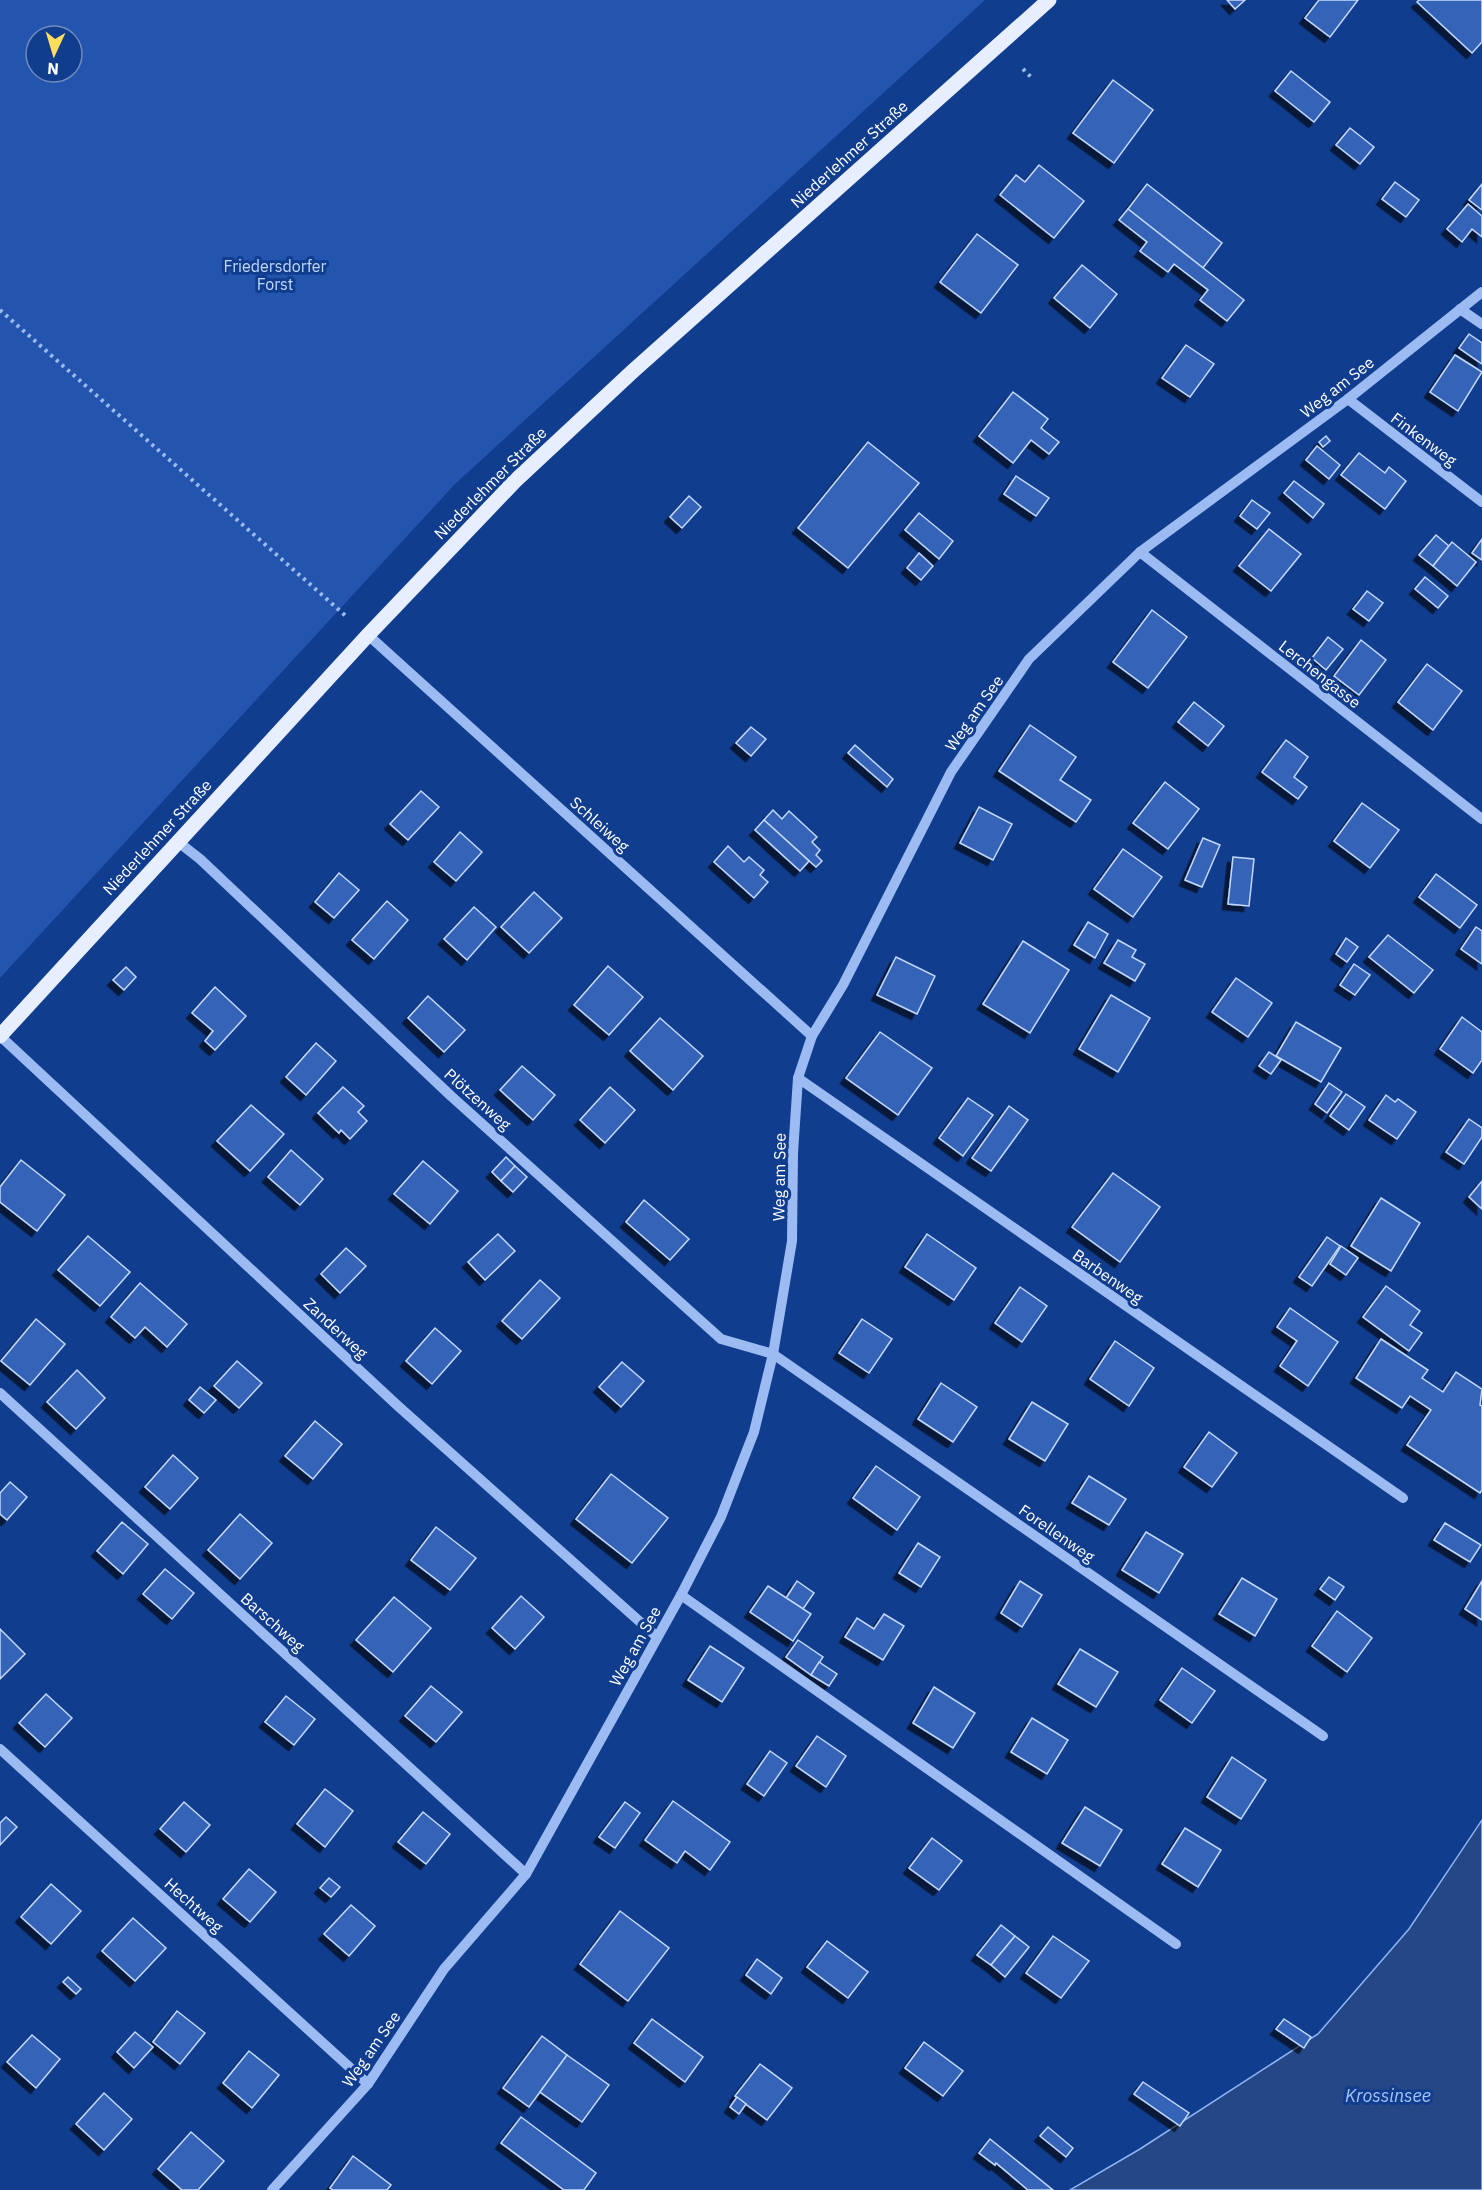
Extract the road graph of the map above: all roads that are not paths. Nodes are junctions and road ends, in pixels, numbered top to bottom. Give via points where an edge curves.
1 (1049, 0) edge
2 (1482, 292) edge
3 (1460, 309) junction
4 (1482, 324) edge
5 (1348, 399) junction
6 (1482, 502) edge
7 (1140, 552) junction
8 (368, 635) junction
9 (1482, 819) edge
10 (177, 841) junction
11 (0, 1036) edge
12 (812, 1036) junction
13 (798, 1078) junction
14 (773, 1354) junction
15 (0, 1393) edge
16 (1402, 1498) dead end
17 (681, 1595) junction
18 (657, 1637) junction
19 (1323, 1736) dead end
20 (0, 1749) edge
21 (526, 1874) junction
22 (1176, 1944) dead end
23 (368, 2084) junction
24 (272, 2190) edge

1 - 8 main road, Niederlehmer Straße via 574,425
2 - 3 lane, Weg am See
3 - 4 lane
3 - 5 lane, Weg am See
5 - 6 lane, Finkenweg
5 - 7 lane, Weg am See
7 - 9 lane, Lerchengasse
7 - 12 lane, Weg am See via 1029,659 951,772 843,985
8 - 10 main road, Niederlehmer Straße
8 - 12 lane, Schleiweg
10 - 11 main road, Niederlehmer Straße
10 - 14 lane, Plötzenweg via 451,1096 721,1339
11 - 18 lane, Zanderweg via 398,1406
12 - 13 lane, Weg am See
13 - 14 lane, Weg am See via 792,1241
13 - 16 lane, Barbenweg
14 - 17 lane, Weg am See via 754,1432 721,1517
14 - 19 lane, Forellenweg
15 - 21 lane, Barschweg
17 - 18 lane, Weg am See
17 - 22 lane
18 - 21 lane, Weg am See
20 - 23 lane, Hechtweg
21 - 23 lane, Weg am See via 444,1969
23 - 24 lane, Weg am See

